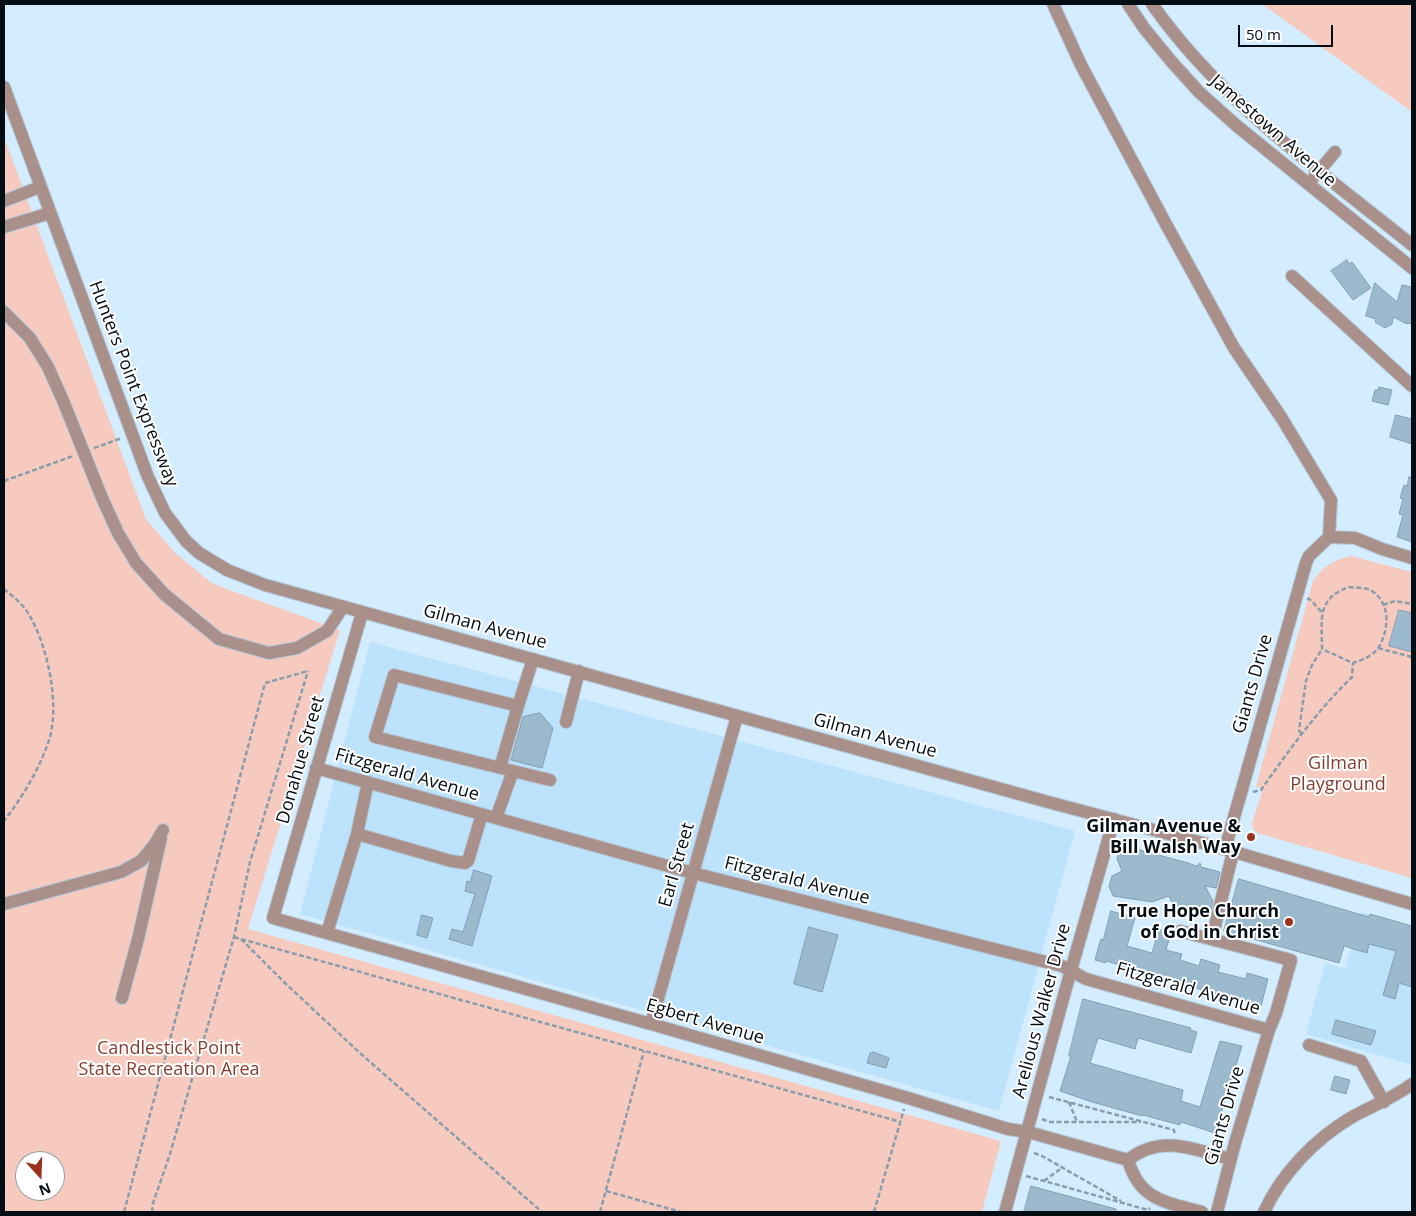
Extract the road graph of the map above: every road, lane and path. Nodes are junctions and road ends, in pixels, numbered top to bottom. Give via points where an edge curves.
1 (1053, 4) edge
2 (1128, 4) edge
3 (1152, 4) edge
4 (4, 87) edge
5 (1335, 152) dead end
6 (1320, 171) junction
7 (1307, 184) junction
8 (40, 187) junction
9 (4, 201) edge
10 (50, 213) junction
11 (4, 227) edge
12 (1412, 245) edge
13 (1412, 268) edge
14 (1292, 276) dead end
15 (4, 312) edge
16 (1412, 386) edge
17 (132, 434) junction
18 (84, 452) junction
19 (4, 481) edge
20 (1329, 537) junction
21 (1412, 558) edge
22 (4, 589) edge
23 (1296, 595) junction
24 (328, 603) joint
25 (1412, 604) edge
26 (1383, 605) junction
27 (343, 607) junction
28 (362, 612) junction
29 (1322, 612) junction
30 (1378, 648) junction
31 (1322, 649) junction
32 (1412, 657) edge
33 (533, 659) junction
34 (1353, 663) junction
35 (580, 671) junction
36 (518, 706) junction
37 (737, 716) junction
38 (566, 722) dead end
39 (1301, 734) junction
40 (316, 768) junction
41 (506, 770) junction
42 (550, 780) dead end
43 (368, 782) junction
44 (1240, 796) junction
45 (482, 814) junction
46 (496, 818) junction
47 (1114, 819) junction
48 (4, 822) edge
49 (356, 834) junction
50 (1229, 851) junction
51 (693, 873) junction
52 (4, 904) edge
53 (1412, 904) edge
54 (273, 918) joint
55 (1214, 930) dead end
56 (1180, 931) dead end
57 (327, 933) junction
58 (234, 937) junction
59 (241, 939) junction
60 (1071, 971) junction
61 (122, 998) dead end
62 (651, 1024) junction
63 (1268, 1030) junction
64 (1308, 1045) dead end
65 (644, 1051) junction
66 (1412, 1084) edge
67 (1038, 1094) junction
68 (908, 1098) junction
69 (1069, 1102) junction
70 (1384, 1102) junction
71 (1032, 1116) junction
72 (900, 1122) junction
73 (1077, 1122) junction
74 (1145, 1122) junction
75 (1028, 1132) junction
76 (1177, 1145) junction
77 (1023, 1150) junction
78 (1230, 1159) junction
79 (1128, 1160) junction
80 (1063, 1167) junction
81 (1016, 1174) junction
82 (1044, 1181) junction
83 (606, 1191) junction
84 (1158, 1200) junction
85 (1124, 1203) junction
86 (124, 1212) edge
87 (152, 1212) edge
88 (542, 1212) edge
89 (600, 1212) edge
90 (681, 1212) edge
91 (874, 1212) edge
92 (1005, 1212) edge
93 (1202, 1212) edge
94 (1217, 1212) edge
95 (1264, 1212) edge

1 - 20 street via 1081,65 1230,339 1331,500
2 - 7 street, Jamestown Avenue via 1160,48 1199,92
3 - 6 street, Jamestown Avenue via 1213,77 1254,117
4 - 8 street, Hunters Point Expressway
5 - 6 street
6 - 7 street
6 - 12 street, Jamestown Avenue
7 - 13 street, Jamestown Avenue
8 - 9 street
8 - 10 street, Hunters Point Expressway
10 - 11 street
10 - 17 street, Hunters Point Expressway
14 - 16 street
15 - 18 street via 30,338 44,360
17 - 18 path
17 - 24 street, Hunters Point Expressway via 165,513 199,553 241,576
18 - 19 path
18 - 27 street via 110,516 136,563 164,594 220,639 269,653 297,648 326,631
20 - 21 street via 1355,538
20 - 23 street, Giants Drive via 1308,556
22 - 48 path via 27,612 37,629 50,669 53,720 48,745 20,801
23 - 29 path via 1310,599
23 - 44 street, Giants Drive
24 - 27 street, Gilman Avenue
25 - 26 path via 1395,601
26 - 29 path via 1370,590 1349,587 1329,598
26 - 30 path via 1388,622
27 - 28 street, Gilman Avenue
28 - 33 street, Gilman Avenue
28 - 40 street, Donahue Street
29 - 31 path
30 - 32 path
30 - 34 path
31 - 34 path
31 - 39 path via 1306,681
33 - 35 street, Gilman Avenue
33 - 36 street
34 - 39 path via 1352,677
35 - 37 street, Gilman Avenue
35 - 38 street
36 - 41 street
36 - 41 street via 394,674 375,738
37 - 47 street, Gilman Avenue
37 - 51 street, Earl Street
39 - 44 path via 1261,790
40 - 43 street, Fitzgerald Avenue
40 - 54 street, Donahue Street
41 - 42 street
41 - 46 street
43 - 45 street, Fitzgerald Avenue
43 - 49 street
44 - 50 street, Giants Drive
45 - 46 street, Fitzgerald Avenue
45 - 49 street via 465,863
46 - 51 street, Fitzgerald Avenue
47 - 50 street, Gilman Avenue
47 - 60 street, Arelious Walker Drive
49 - 57 street
50 - 53 street, Gilman Avenue
50 - 55 street, Giants Drive
51 - 60 street, Fitzgerald Avenue via 1062,966
51 - 62 street, Earl Street
52 - 61 street via 121,872 141,861 163,830
54 - 57 street, Egbert Avenue
56 - 63 street, Giants Drive via 1290,960 1276,1013
57 - 62 street, Egbert Avenue
58 - 59 path
58 - 86 path via 250,862 308,671 265,683
58 - 87 path
59 - 65 path
59 - 88 path via 361,1054
60 - 63 street, Fitzgerald Avenue
60 - 67 street, Arelious Walker Drive
62 - 68 street, Egbert Avenue
63 - 78 street, Giants Drive
64 - 70 street via 1361,1061
65 - 72 path
65 - 83 path
66 - 70 street
67 - 69 path
67 - 71 street, Arelious Walker Drive
68 - 72 path
68 - 75 street, Egbert Avenue via 1008,1130
69 - 73 path
69 - 74 path
70 - 95 street via 1338,1126 1302,1156
71 - 73 path via 1050,1122
71 - 75 street, Arelious Walker Drive
72 - 91 path
73 - 74 path
74 - 76 path via 1174,1130
75 - 77 street, Arelious Walker Drive
75 - 79 street, Egbert Avenue
76 - 78 street
76 - 79 street via 1155,1146 1139,1151
77 - 80 path
77 - 81 street, Arelious Walker Drive
78 - 94 street, Giants Drive
79 - 84 street via 1140,1187
80 - 82 path
80 - 85 path
81 - 82 path
81 - 92 street, Arelious Walker Drive
82 - 85 path
83 - 89 path
83 - 90 path
84 - 85 path via 1148,1210
84 - 93 street

